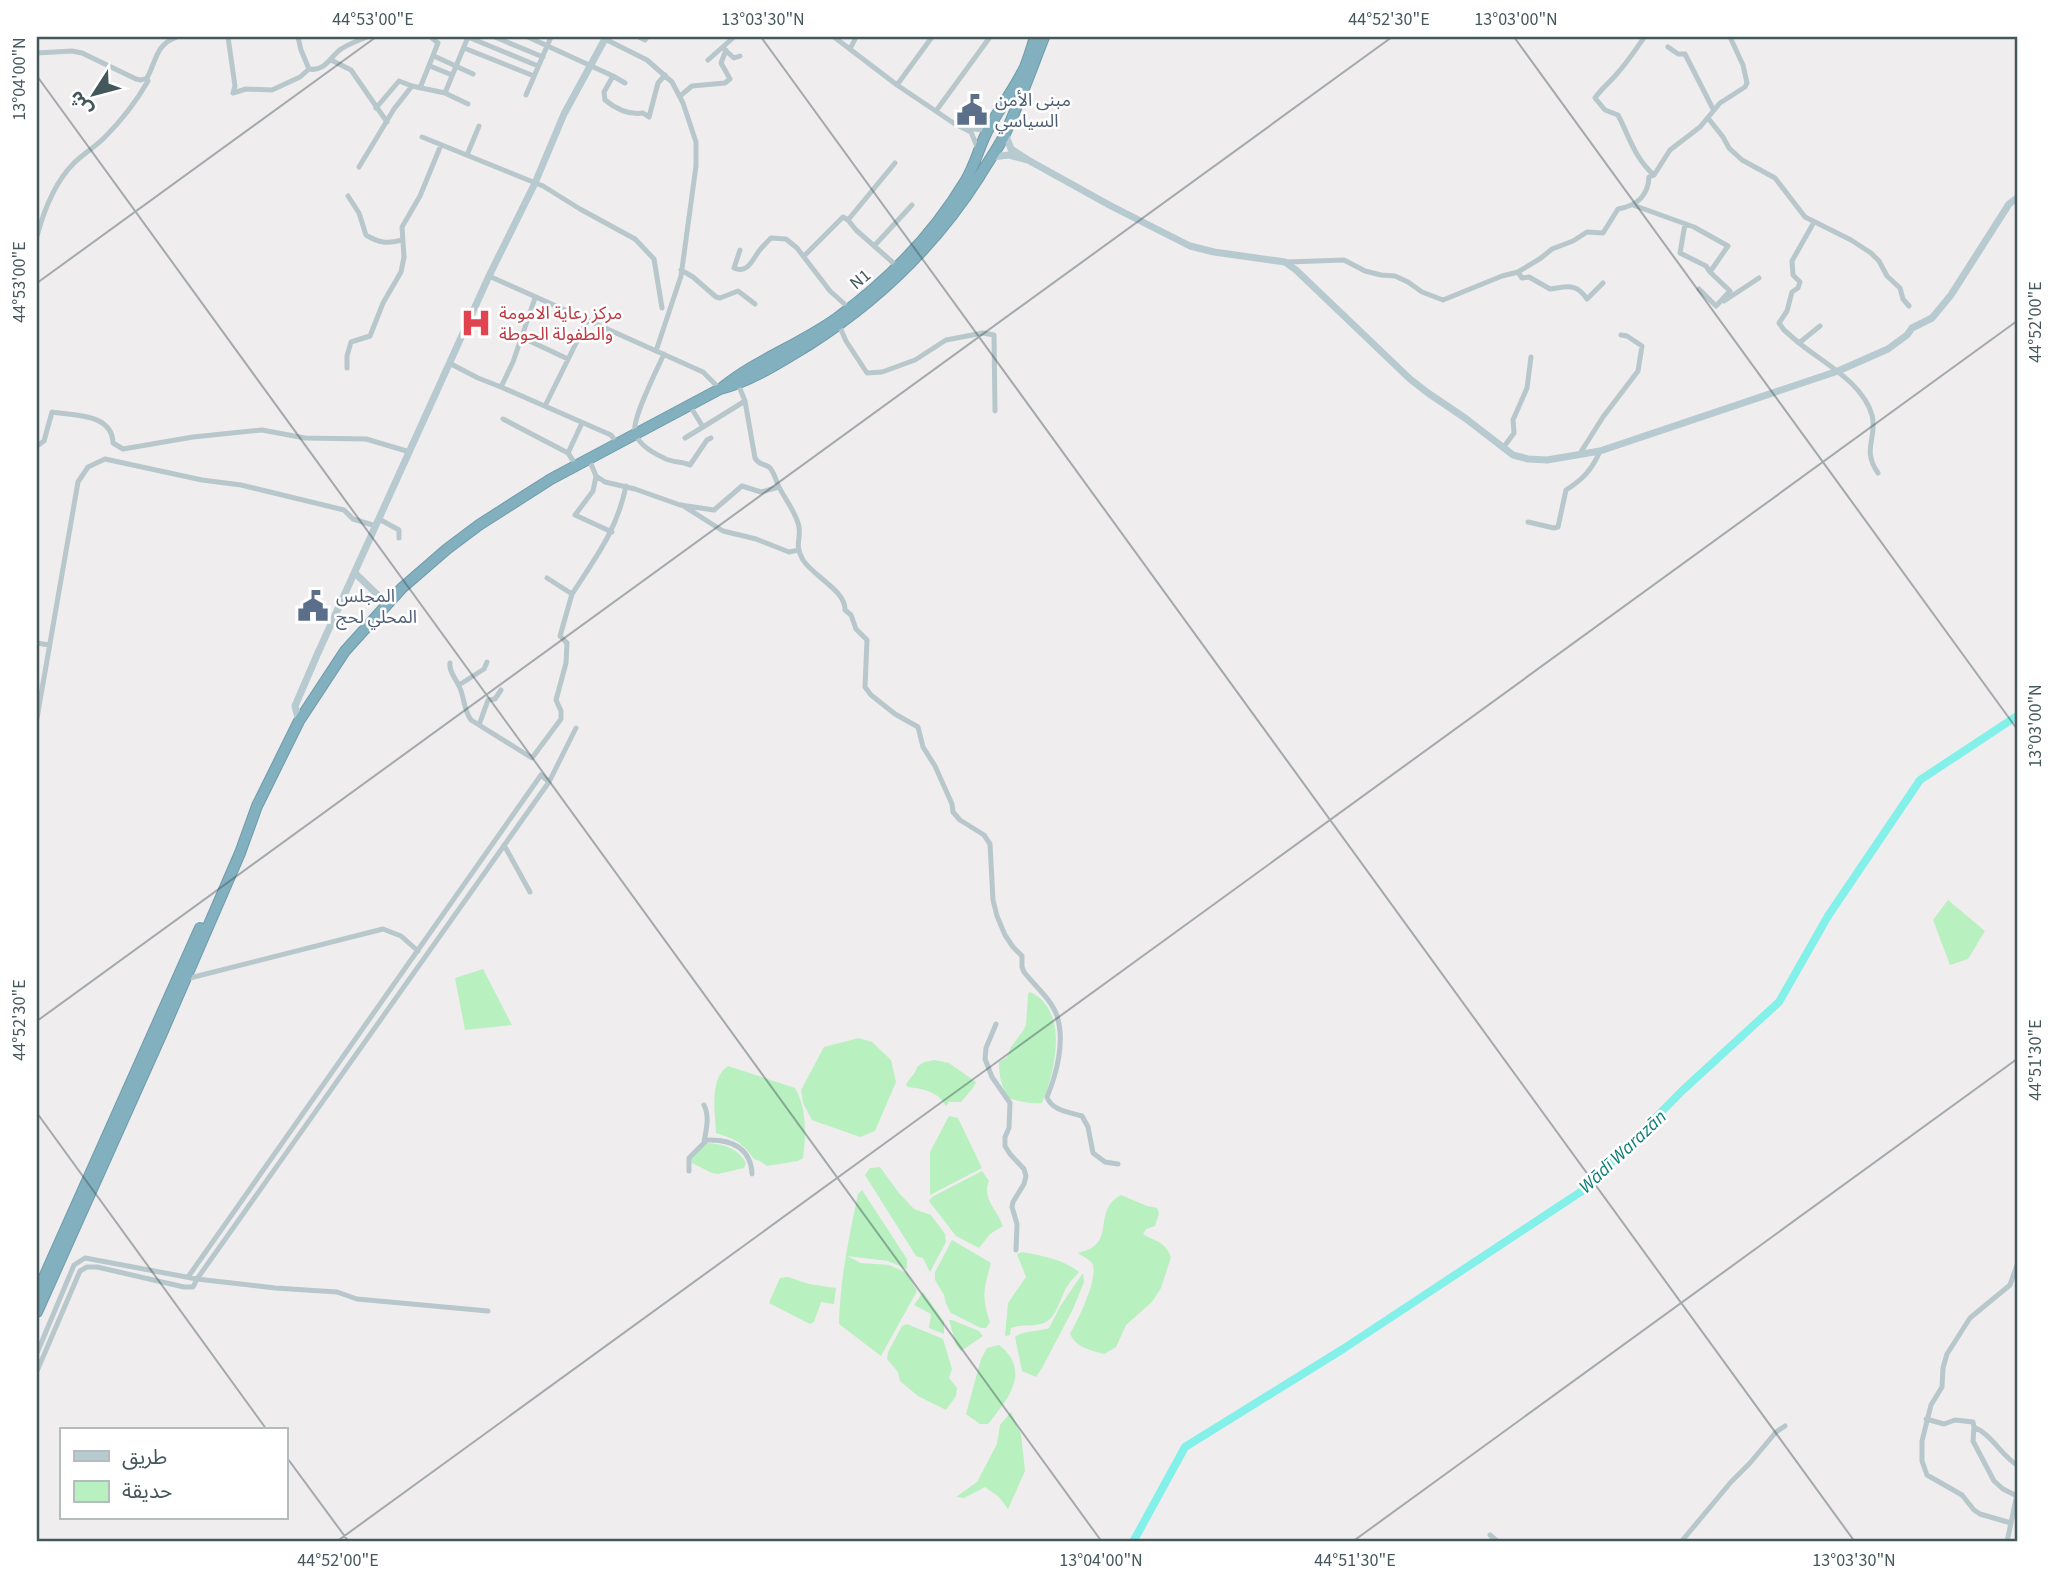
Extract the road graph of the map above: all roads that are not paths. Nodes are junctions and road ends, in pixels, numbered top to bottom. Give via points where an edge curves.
1 (177, 37) edge
2 (228, 37) edge
3 (298, 37) edge
4 (368, 37) edge
5 (431, 37) edge
6 (468, 37) edge
7 (495, 37) edge
8 (528, 37) edge
9 (551, 37) edge
10 (639, 37) edge
11 (647, 37) edge
12 (734, 37) edge
13 (835, 37) edge
14 (856, 37) edge
15 (932, 37) edge
16 (990, 37) edge
17 (1035, 37) edge
18 (1044, 37) edge
19 (1643, 37) edge
20 (1730, 37) edge
21 (605, 38) edge
22 (508, 39) edge
23 (547, 45) junction
24 (1668, 47) dead end
25 (464, 48) junction
26 (724, 49) junction
27 (850, 49) junction
28 (503, 51) junction
29 (37, 53) edge
30 (434, 56) junction
31 (543, 57) junction
32 (740, 57) dead end
33 (331, 60) junction
34 (708, 60) dead end
35 (538, 65) junction
36 (590, 65) junction
37 (430, 66) junction
38 (456, 66) junction
39 (309, 69) junction
40 (473, 74) dead end
41 (452, 75) junction
42 (613, 75) junction
43 (665, 75) junction
44 (534, 76) junction
45 (147, 78) junction
46 (625, 83) dead end
47 (897, 85) junction
48 (412, 86) junction
49 (420, 88) junction
50 (445, 93) junction
51 (526, 95) dead end
52 (680, 96) junction
53 (468, 104) dead end
54 (376, 108) junction
55 (1713, 109) junction
56 (936, 111) junction
57 (1708, 118) junction
58 (387, 122) junction
59 (955, 124) junction
60 (990, 125) junction
61 (479, 126) dead end
62 (1005, 132) junction
63 (422, 136) dead end
64 (441, 145) junction
65 (978, 150) junction
66 (467, 155) junction
67 (991, 157) junction
68 (1028, 160) junction
69 (895, 163) dead end
70 (359, 167) dead end
71 (1654, 175) junction
72 (536, 183) junction
73 (348, 196) dead end
74 (2017, 198) edge
75 (912, 205) dead end
76 (1633, 205) junction
77 (848, 220) junction
78 (1814, 222) junction
79 (1685, 224) junction
80 (37, 236) edge
81 (402, 240) junction
82 (875, 246) junction
83 (740, 250) dead end
84 (804, 257) junction
85 (1285, 262) junction
86 (898, 267) junction
87 (681, 270) junction
88 (1518, 272) junction
89 (1710, 272) junction
90 (489, 276) junction
91 (1759, 278) dead end
92 (1604, 283) dead end
93 (1699, 289) dead end
94 (535, 298) junction
95 (755, 304) dead end
96 (1718, 305) junction
97 (1909, 306) dead end
98 (662, 308) dead end
99 (849, 308) junction
100 (587, 321) junction
101 (839, 326) junction
102 (1820, 326) dead end
103 (1621, 335) dead end
104 (521, 337) junction
105 (1799, 343) junction
106 (656, 351) junction
107 (664, 355) junction
108 (1531, 357) dead end
109 (568, 359) junction
110 (451, 363) junction
111 (347, 368) dead end
112 (1838, 371) junction
113 (738, 384) junction
114 (501, 387) junction
115 (720, 389) junction
116 (745, 401) junction
117 (545, 406) junction
118 (690, 406) junction
119 (995, 411) dead end
120 (503, 419) dead end
121 (582, 423) junction
122 (703, 427) junction
123 (635, 435) junction
124 (685, 438) dead end
125 (711, 438) dead end
126 (618, 444) junction
127 (37, 446) edge
128 (1503, 448) junction
129 (1600, 451) junction
130 (410, 452) junction
131 (568, 453) junction
132 (1579, 455) junction
133 (589, 459) junction
134 (576, 466) junction
135 (1878, 473) dead end
136 (596, 476) junction
137 (626, 486) junction
138 (779, 487) junction
139 (682, 505) junction
140 (378, 522) junction
141 (1528, 522) dead end
142 (407, 524) dead end
143 (399, 530) junction
144 (612, 532) junction
145 (399, 538) dead end
146 (799, 550) junction
147 (355, 573) junction
148 (547, 578) dead end
149 (572, 594) junction
150 (387, 604) junction
151 (37, 643) edge
152 (49, 645) junction
153 (487, 662) dead end
154 (450, 663) dead end
155 (459, 685) junction
156 (501, 690) dead end
157 (37, 718) edge
158 (299, 722) junction
159 (479, 724) junction
160 (576, 728) dead end
161 (549, 782) junction
162 (249, 823) junction
163 (504, 845) junction
164 (530, 892) dead end
165 (418, 951) junction
166 (185, 979) junction
167 (996, 1024) dead end
168 (704, 1105) dead end
169 (704, 1142) junction
170 (1118, 1164) dead end
171 (689, 1171) dead end
172 (752, 1174) dead end
173 (1016, 1250) dead end
174 (2017, 1265) edge
175 (188, 1278) junction
176 (197, 1279) junction
177 (2017, 1281) edge
178 (2010, 1285) junction
179 (37, 1293) edge
180 (488, 1311) dead end
181 (37, 1312) edge
182 (37, 1353) edge
183 (37, 1371) edge
184 (1926, 1419) junction
185 (1785, 1426) dead end
186 (1974, 1427) junction
187 (2017, 1465) edge
188 (2017, 1495) edge
189 (2011, 1523) junction
190 (1490, 1535) dead end
191 (1497, 1542) edge
192 (1681, 1542) edge
193 (2007, 1542) edge

1 - 45 street via 162,45
2 - 39 street via 233,93 272,90
3 - 39 street
4 - 33 street via 340,50
5 - 30 street via 438,43
6 - 25 street
6 - 28 street
7 - 22 street
8 - 23 street
9 - 23 street
10 - 11 street
12 - 26 street
13 - 27 street
14 - 27 street
15 - 47 street
16 - 56 street
17 - 60 highway via 1025,66
18 - 62 highway, N1
19 - 71 street via 1595,98 1605,110 1618,115 1629,142
20 - 55 street via 1748,83
21 - 36 street
21 - 43 street
22 - 28 street
22 - 31 street
23 - 31 street
23 - 36 street
24 - 55 street via 1685,54
25 - 38 street
25 - 44 street
26 - 32 street via 734,58
26 - 34 street
26 - 52 street via 721,63 730,79 692,86
27 - 47 street
28 - 35 street
29 - 45 street via 82,53 136,79
30 - 37 street
30 - 38 street
31 - 35 street
33 - 39 street via 324,67
33 - 54 street via 351,70
35 - 44 street
36 - 42 street
36 - 72 street
37 - 41 street
37 - 49 street
38 - 40 street
38 - 41 street
41 - 50 street
42 - 43 street via 605,100 649,117 658,83
42 - 46 street
43 - 52 street
44 - 51 street
45 - 80 street via 136,102 66,173 43,213
47 - 56 street
48 - 49 street
48 - 54 street via 399,81
48 - 58 street
49 - 50 street
50 - 53 street
52 - 87 street via 696,142
54 - 58 street
55 - 57 street
56 - 59 street
57 - 71 street via 1670,149
57 - 78 street via 1729,148 1775,178
58 - 70 street
59 - 60 street via 978,130
59 - 65 street via 971,132
60 - 62 highway via 1002,124
60 - 65 highway, N1
61 - 66 street
62 - 67 highway, N1
62 - 68 street via 1011,149
63 - 64 street
64 - 66 street
64 - 81 street via 402,227
65 - 67 highway via 981,160
65 - 86 highway, N1 / N1 via 967,178 938,223
66 - 72 street
67 - 68 street
67 - 101 highway, N1 via 958,210 928,246
68 - 85 street via 1190,246
69 - 77 street
71 - 76 street
72 - 90 street
72 - 98 street via 618,228 647,250 654,259
73 - 81 street via 366,235 387,244
74 - 112 street via 1932,318 1888,349
75 - 82 street
76 - 79 street
76 - 88 street via 1618,209 1603,233 1587,232 1560,244
77 - 82 street
77 - 84 street via 843,217
78 - 97 street via 1871,253
78 - 105 street via 1792,261 1793,275 1800,282 1779,323
79 - 89 street via 1680,253
79 - 89 street via 1728,246
81 - 111 street via 401,272 370,336 351,342
82 - 86 street
83 - 84 street via 734,268 739,270 752,262 771,238 786,239
84 - 99 street
85 - 88 street via 1345,261 1365,271 1395,276 1443,300
85 - 128 street via 1410,379
86 - 99 highway, N1 / N1
87 - 95 street via 716,297 738,291
87 - 106 street
88 - 92 street via 1550,289 1576,288 1587,299
89 - 96 street via 1730,291
90 - 94 street
90 - 110 street
91 - 96 street
93 - 96 street
94 - 100 street
94 - 104 street
99 - 115 highway, N1 / N1
100 - 106 street
100 - 109 street
101 - 113 highway, N1
101 - 119 street via 867,373 915,360 946,341 994,335
102 - 105 street
103 - 132 street via 1642,346 1638,371
104 - 109 street
104 - 114 street
105 - 112 street
106 - 107 street
107 - 115 street via 703,372
107 - 123 street via 635,420
108 - 128 street via 1527,388 1513,420 1514,433
109 - 117 street
110 - 114 street
110 - 130 street
112 - 129 street
112 - 135 street via 1872,414 1871,462
113 - 115 highway, N1
113 - 116 street
114 - 117 street
115 - 118 highway, N1
116 - 122 street
116 - 138 street via 755,458 772,471
117 - 121 street
118 - 122 street
118 - 123 highway, N1
120 - 131 street
121 - 126 street
121 - 131 street
122 - 124 street
123 - 125 street via 667,461 690,465
123 - 126 highway, N1
126 - 133 highway, N1
127 - 130 street via 44,441 52,412 101,422 113,443 123,449 262,430 305,438 366,439
128 - 132 street via 1528,459
129 - 132 street
129 - 141 street via 1582,480 1566,490 1558,527
130 - 140 street
131 - 134 street
133 - 134 highway, N1
133 - 136 street
134 - 150 highway, N1 via 479,525
136 - 137 street
136 - 144 street via 593,491 575,515
137 - 139 street
137 - 144 street
138 - 139 street via 761,492 743,486 714,510
138 - 146 street via 797,519
139 - 146 street via 723,531 789,552
140 - 143 street
140 - 147 street
140 - 152 street via 353,519 344,510 241,485 105,459 88,467 78,482
142 - 143 street
143 - 145 street
144 - 149 street
146 - 170 street via 815,574 840,595 856,629 867,640 865,687 918,727 953,813 990,844 997,916 1022,956 1024,972 1057,1016 1060,1040 1055,1079 1047,1097 1054,1107 1082,1116 1093,1153
147 - 150 street
147 - 158 street via 295,706
148 - 149 street
149 - 159 street via 559,636 567,643 556,700 561,719 547,739 532,758
150 - 158 highway, N1 via 345,651
151 - 152 street
152 - 157 street
153 - 155 street via 484,669
154 - 155 street via 449,670
155 - 159 street via 465,712
156 - 159 street via 488,700
158 - 162 highway, N1
160 - 161 street
161 - 163 street
161 - 165 street via 541,775
162 - 166 highway, N1
162 - 179 highway, N1
163 - 164 street
163 - 176 street
165 - 166 street via 401,936 383,929
165 - 175 street
166 - 181 highway, N1
167 - 173 street via 985,1059 1010,1102 1006,1146 1026,1176 1012,1207
168 - 169 street
169 - 171 street via 689,1158
169 - 172 street via 737,1147 751,1163
174 - 178 street
175 - 176 street
175 - 182 street via 85,1258 74,1265
176 - 180 street
176 - 183 street via 193,1287 184,1287 97,1266 80,1271
177 - 178 street
178 - 184 street via 1970,1318 1947,1354 1941,1387
184 - 186 street via 1944,1424 1971,1422
184 - 189 street via 1922,1454 1927,1475 1962,1495 1980,1514
185 - 192 street
186 - 187 street
186 - 188 street via 1973,1441 1994,1481
188 - 189 street
189 - 193 street
190 - 191 street

